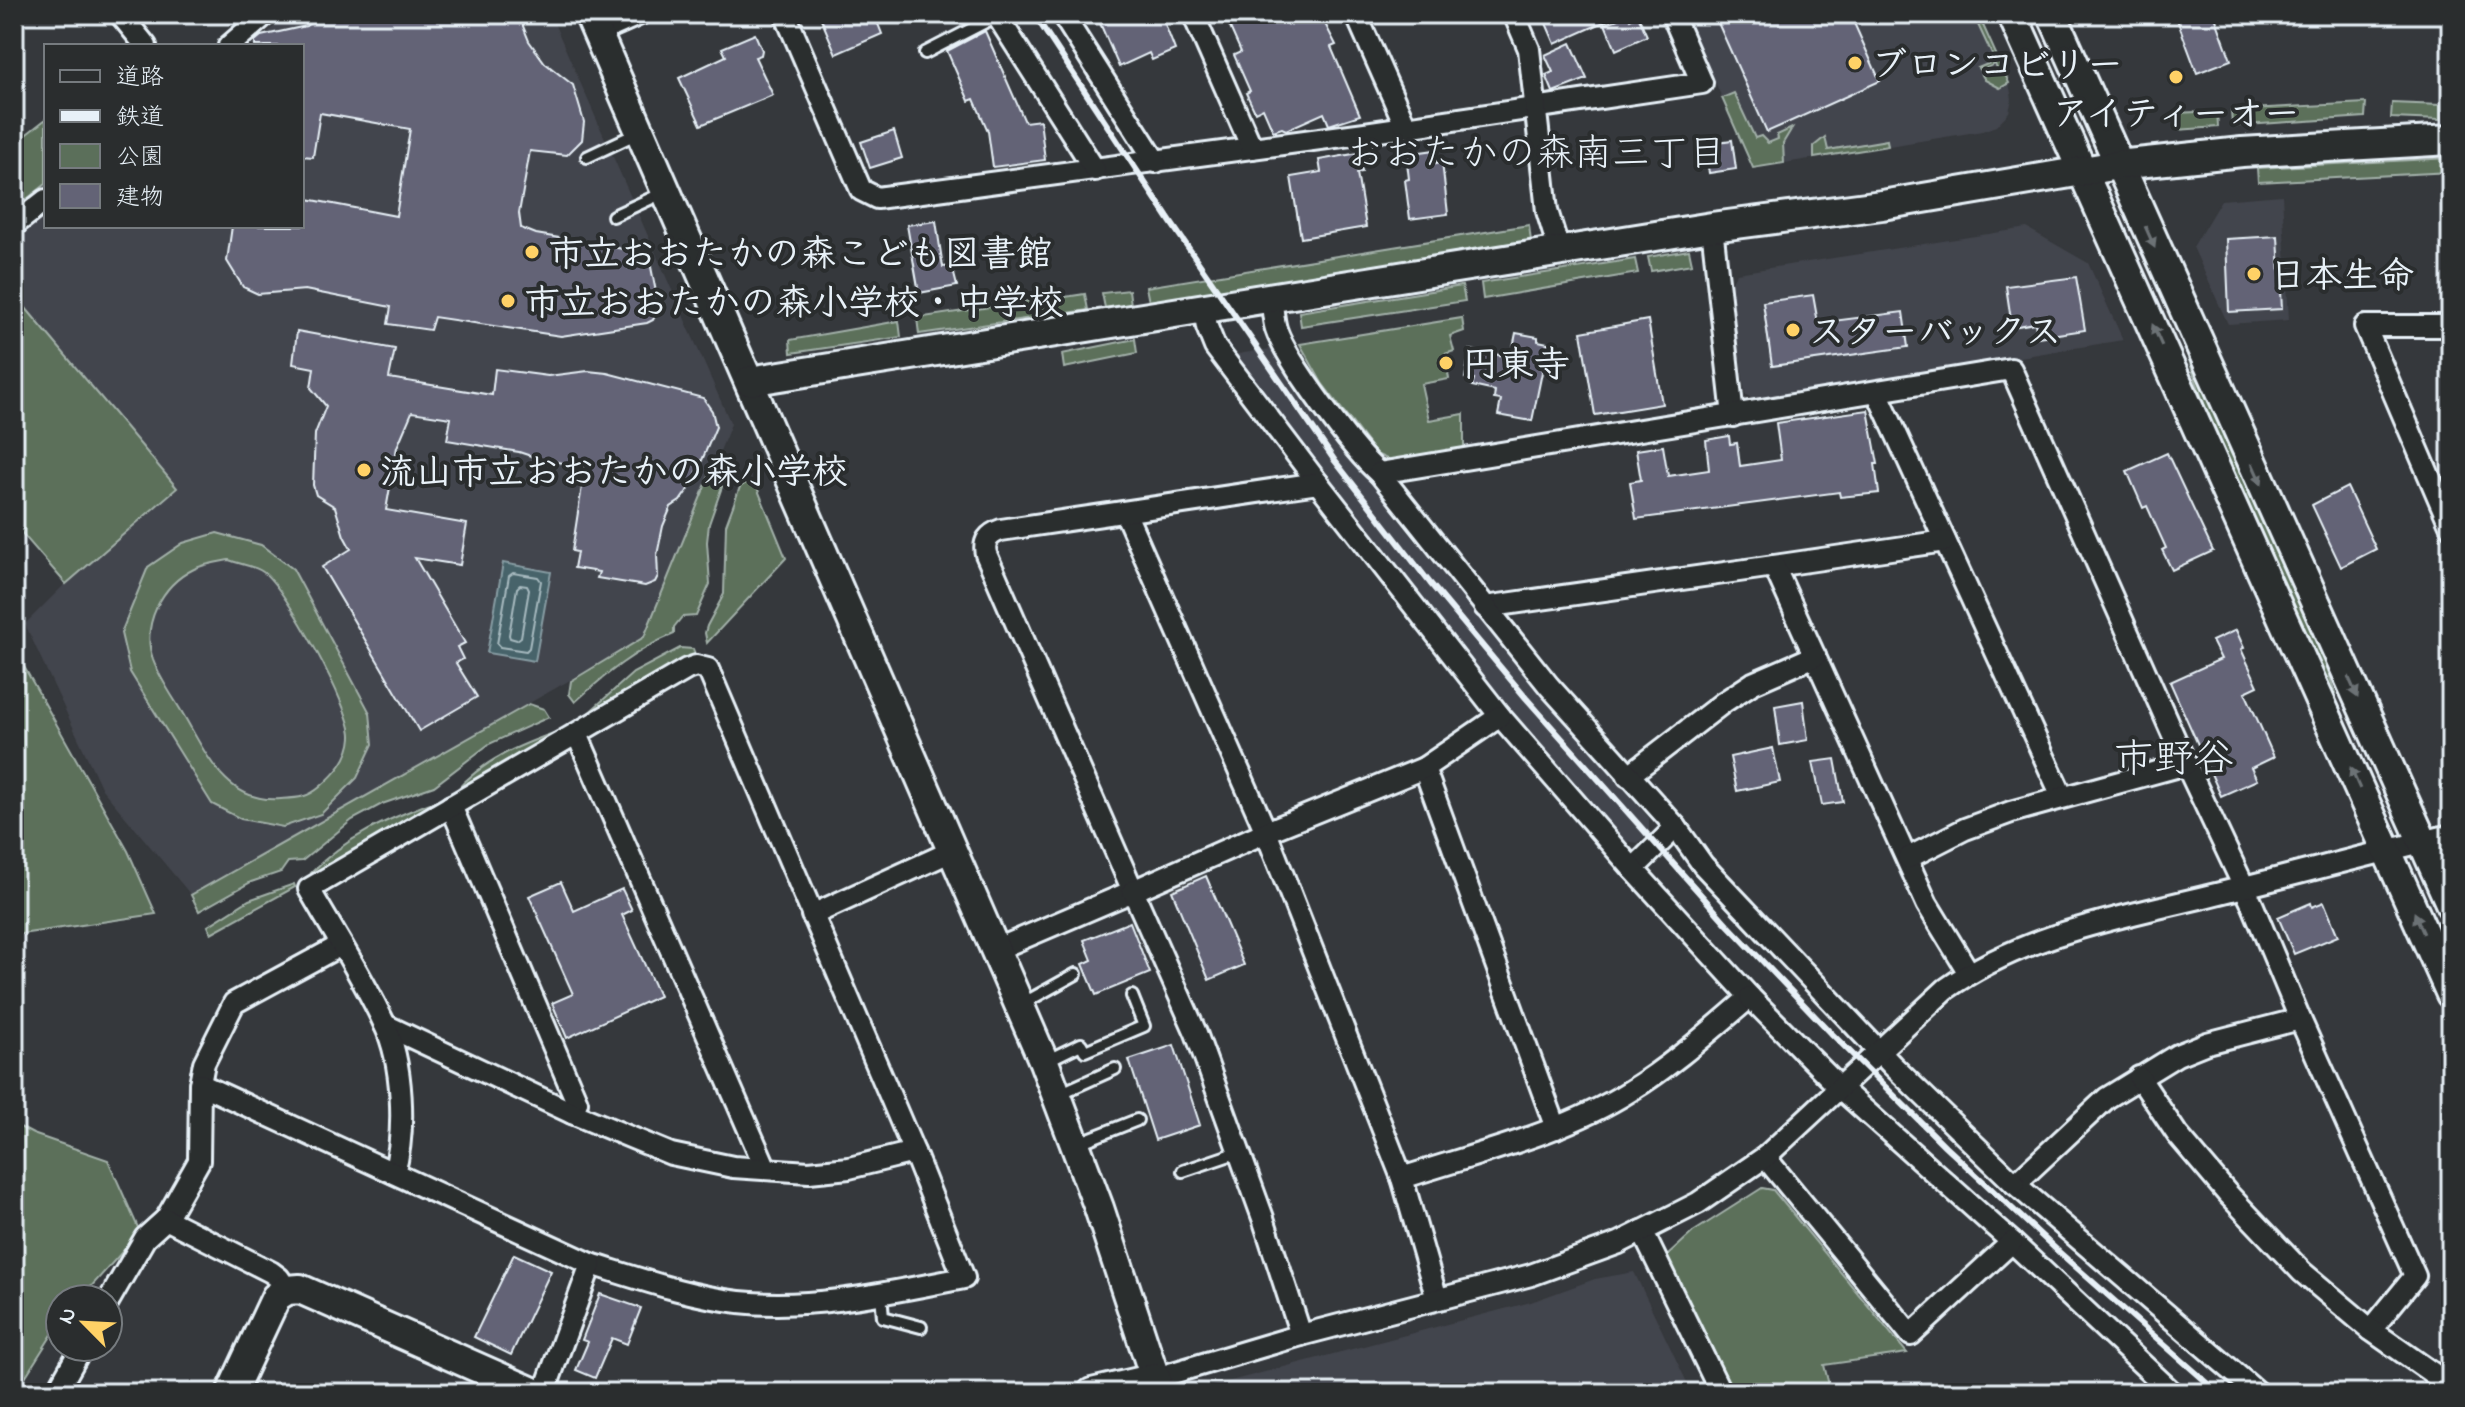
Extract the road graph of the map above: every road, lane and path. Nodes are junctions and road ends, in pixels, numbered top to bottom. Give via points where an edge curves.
1 (120, 14) edge
2 (640, 14) edge
3 (785, 14) edge
4 (1062, 14) edge
5 (1193, 14) edge
6 (1356, 14) edge
7 (1514, 14) edge
8 (1672, 14) edge
9 (2012, 14) edge
10 (2052, 14) edge
11 (996, 15) edge
12 (256, 18) edge
13 (593, 23) edge
14 (144, 44) edge
15 (231, 44) edge
16 (925, 53) dead end
17 (1538, 108) junction
18 (1406, 127) junction
19 (640, 132) junction
20 (2451, 140) edge
21 (1252, 148) junction
22 (587, 157) dead end
23 (1156, 162) junction
24 (2118, 165) junction
25 (1095, 170) junction
26 (2083, 171) junction
27 (666, 192) junction
28 (44, 202) edge
29 (613, 216) dead end
30 (14, 225) edge
31 (1712, 227) junction
32 (1560, 253) junction
33 (1271, 298) junction
34 (1204, 310) junction
35 (2451, 326) edge
36 (749, 381) junction
37 (1877, 392) junction
38 (1733, 416) junction
39 (1379, 473) junction
40 (1318, 483) junction
41 (1125, 512) junction
42 (2449, 518) edge
43 (1945, 541) junction
44 (1774, 566) junction
45 (1485, 607) junction
46 (1815, 656) junction
47 (1500, 716) junction
48 (577, 734) junction
49 (2186, 764) junction
50 (1424, 768) junction
51 (1628, 776) junction
52 (2062, 796) junction
53 (451, 806) junction
54 (1676, 827) junction
55 (1266, 832) junction
56 (2451, 835) edge
57 (2423, 841) junction
58 (2387, 849) junction
59 (952, 851) junction
60 (1908, 858) junction
61 (1633, 869) junction
62 (2244, 887) junction
63 (1133, 891) junction
64 (2451, 905) edge
65 (812, 915) junction
66 (341, 945) junction
67 (995, 950) junction
68 (1969, 973) junction
69 (1076, 974) dead end
70 (2451, 994) edge
71 (1132, 996) dead end
72 (1750, 997) junction
73 (1019, 1005) junction
74 (2300, 1019) junction
75 (385, 1025) junction
76 (1878, 1051) junction
77 (1044, 1062) junction
78 (1115, 1069) dead end
79 (2139, 1077) junction
80 (200, 1084) junction
81 (1841, 1089) junction
82 (1058, 1095) junction
83 (572, 1113) junction
84 (1137, 1120) dead end
85 (1556, 1128) junction
86 (1076, 1144) junction
87 (914, 1152) junction
88 (1239, 1152) junction
89 (1765, 1157) junction
90 (766, 1169) junction
91 (1183, 1171) dead end
92 (394, 1173) junction
93 (1402, 1178) junction
94 (2015, 1184) junction
95 (166, 1219) junction
96 (1642, 1231) junction
97 (2012, 1242) junction
98 (591, 1264) junction
99 (119, 1283) edge
100 (287, 1290) junction
101 (881, 1294) junction
102 (1437, 1299) junction
103 (921, 1327) dead end
104 (2371, 1330) junction
105 (1301, 1335) junction
106 (73, 1363) edge
107 (1158, 1386) edge
108 (2451, 1386) edge
109 (56, 1393) edge
110 (231, 1393) edge
111 (535, 1393) edge
112 (544, 1393) edge
113 (1092, 1393) edge
114 (1721, 1393) edge
115 (2173, 1393) edge
116 (2258, 1393) edge

1 - 14 street
2 - 13 street
3 - 25 street via 861,190 868,195
4 - 23 street
5 - 21 street
6 - 18 street
7 - 17 street via 1529,49
8 - 17 street via 1702,83
9 - 26 street
10 - 24 street
11 - 16 lane
11 - 25 street
12 - 15 street
13 - 19 street
17 - 18 street
17 - 32 street via 1547,211
18 - 21 street via 1366,141
19 - 22 lane
19 - 27 street
20 - 24 street
21 - 23 street
23 - 25 street
24 - 26 street
24 -> 57 street
26 - 31 street
58 -> 26 street
27 - 29 lane
27 - 36 street
28 - 30 street
31 - 32 street
31 - 38 street
32 - 33 street
33 - 34 street
33 - 39 street via 1277,330 1307,381
34 - 36 street
34 - 40 street via 1215,347
35 - 42 street via 2365,326
36 - 59 street
37 - 38 street
37 - 43 street
37 - 49 street via 2011,369
38 - 39 street
39 - 45 street
40 - 41 street
40 - 47 street
41 - 55 street
41 - 63 street via 1001,530 992,533 984,547
43 - 44 street
43 - 52 street
44 - 45 street
44 - 46 street
45 - 51 street
46 - 51 street via 1753,683
46 - 60 street
47 - 50 street
47 - 61 street
48 - 53 street
48 - 65 street via 687,669 708,669
48 - 90 street
49 - 52 street
49 - 62 street
50 - 55 street
50 - 85 street
51 - 54 street
52 - 60 street via 1965,829
53 - 66 street via 309,889
53 - 83 street via 577,1102
54 - 61 street
54 - 76 street via 1703,865
55 - 63 street
55 - 93 street
56 - 57 street
57 - 58 street
57 - 64 street
58 - 62 street
70 -> 58 street
59 - 65 street
59 - 67 street
60 - 68 street via 1927,904
61 - 72 street
62 - 68 street via 2041,939
62 - 74 street
63 - 67 street
63 - 88 street via 1196,1033
65 - 87 street
66 - 75 street
66 - 80 street via 234,1003 204,1063
67 - 73 street
68 - 76 street
69 - 73 lane
71 - 77 lane via 1144,1026 1085,1051 1081,1044
72 - 81 street
72 - 85 street via 1628,1093
73 - 77 street
74 - 79 street via 2207,1043
74 - 104 street via 2415,1276
75 - 83 street
75 - 92 street via 400,1083
76 - 81 street
76 - 94 street
77 - 82 street
78 - 82 lane
79 - 94 street via 2107,1098
79 - 104 street via 2177,1134 2227,1193 2302,1272
80 - 92 street
80 - 95 street via 199,1161
81 - 89 street
81 - 97 street
82 - 86 street
83 - 90 street via 671,1154
84 - 86 lane
85 - 93 street
86 - 107 street
87 - 90 street via 849,1168
87 - 101 street via 964,1278
88 - 91 lane
88 - 105 street
89 - 96 street via 1698,1203
89 - 97 street via 1911,1335
92 - 98 street
93 - 102 street
94 - 116 street
95 - 99 street via 145,1238
95 - 100 street via 271,1272
96 - 102 street via 1554,1268
96 - 114 street
97 - 115 street
98 - 101 street via 682,1292 740,1302 797,1303
98 - 112 street
100 - 110 street via 276,1297
100 - 111 street via 313,1293
101 - 103 lane via 883,1317
102 - 105 street
104 - 108 street
105 - 107 street
106 - 109 street
107 - 113 street

